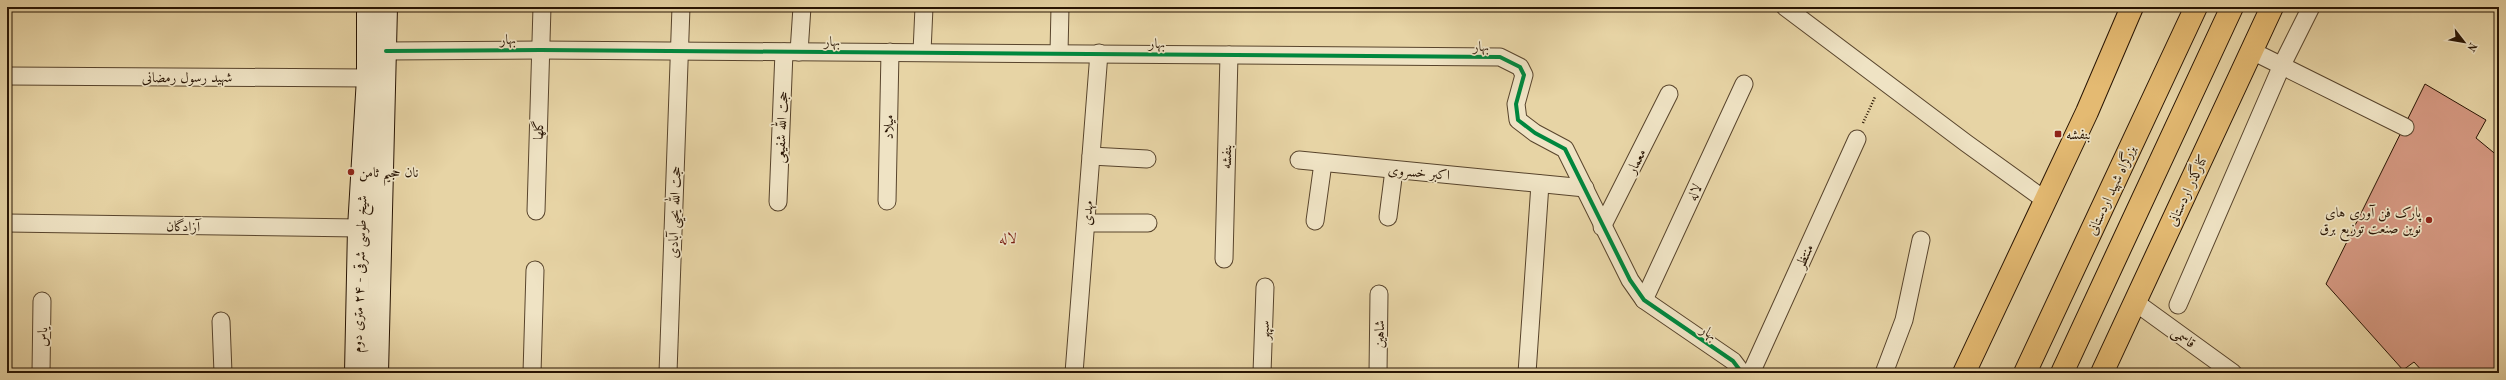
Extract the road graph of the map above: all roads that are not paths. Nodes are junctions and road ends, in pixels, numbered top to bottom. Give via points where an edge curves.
1 (368, 7) edge
2 (386, 7) edge
3 (542, 7) edge
4 (681, 7) edge
5 (802, 7) edge
6 (924, 7) edge
7 (1060, 7) edge
8 (1785, 7) edge
9 (2132, 7) edge
10 (2196, 7) edge
11 (2232, 7) edge
12 (2248, 7) edge
13 (2272, 7) edge
14 (2311, 7) edge
15 (541, 50) junction
16 (386, 51) junction
17 (2252, 51) junction
18 (680, 52) junction
19 (792, 52) junction
20 (890, 52) junction
21 (922, 52) junction
22 (1059, 53) junction
23 (1099, 53) junction
24 (1229, 55) junction
25 (2282, 65) junction
26 (7, 76) edge
27 (368, 78) junction
28 (1744, 84) dead end
29 (1669, 94) dead end
30 (2405, 127) dead end
31 (1857, 139) road end
32 (1091, 156) junction
33 (1147, 159) dead end
34 (1299, 160) dead end
35 (1323, 163) junction
36 (1394, 170) junction
37 (1540, 184) junction
38 (1585, 188) junction
39 (2045, 200) junction
40 (887, 201) dead end
41 (778, 202) dead end
42 (536, 211) dead end
43 (1388, 217) dead end
44 (1315, 221) dead end
45 (7, 223) edge
46 (1086, 223) junction
47 (1148, 223) dead end
48 (1602, 227) junction
49 (359, 228) junction
50 (1921, 240) dead end
51 (1224, 259) dead end
52 (2112, 266) junction
53 (535, 270) dead end
54 (1265, 287) dead end
55 (1379, 294) dead end
56 (1644, 300) junction
57 (42, 301) dead end
58 (2135, 302) junction
59 (2178, 305) dead end
60 (221, 321) dead end
61 (41, 373) edge
62 (222, 373) edge
63 (356, 373) edge
64 (377, 373) edge
65 (532, 373) edge
66 (668, 373) edge
67 (1074, 373) edge
68 (1262, 373) edge
69 (1378, 373) edge
70 (1527, 373) edge
71 (1742, 373) edge
72 (1751, 373) edge
73 (1884, 373) edge
74 (1964, 373) edge
75 (2025, 373) edge
76 (2062, 373) edge
77 (2102, 373) edge
78 (2233, 373) edge

1 - 27 main road, شیخ طوسی شرقی - ۲۴ متری دوم
2 - 16 main road, شیخ طوسی شرقی - ۲۴ متری دوم
3 - 15 street, گلها
4 - 18 street, حجت الله یحیی آبادی
5 - 19 street, حجت الله شفیعی
6 - 21 street
7 - 22 street
8 - 39 street
9 - 39 main road via 2087,112
10 - 75 main road, بزرگراه شهید اردستانی
11 - 52 main road
12 - 52 main road
13 - 17 main road, کنارگذر اردستانی
14 - 25 street
15 - 16 street, بهار
15 - 18 street, بهار
15 - 42 street, گلها
16 - 64 main road, شیخ طوسی شرقی - ۲۴ متری دوم
17 - 25 street
17 - 58 main road, کنارگذر اردستانی
18 - 19 street, بهار
18 - 66 street, حجت الله یحیی آبادی
19 - 20 street, بهار
19 - 41 street, حجت الله شفیعی
20 - 21 street, بهار
20 - 40 street, میلاد
21 - 22 street, بهار
22 - 23 street, بهار
23 - 24 street, بهار
23 - 32 street, مهدی
24 - 38 street, بهار via 1500,57 1520,67 1524,75 1516,104 1518,120 1535,133 1565,149
24 - 51 street, بنفشه
25 - 30 street
25 - 59 street
26 - 27 street, شهید رسول رمضانی
27 - 49 main road, شیخ طوسی شرقی - ۲۴ متری دوم
28 - 56 street, لاله
29 - 48 street, معمار
31 - 72 street, منتظر
32 - 33 street
32 - 46 street, مهدی
34 - 35 street, اکبر خسروی
35 - 36 street, اکبر خسروی
35 - 44 street
36 - 37 street, اکبر خسروی
36 - 43 street
37 - 38 street, اکبر خسروی
37 - 70 street
38 - 48 street, بهار
39 - 74 main road
45 - 49 street, آزادگان
46 - 47 street
46 - 67 street, مهدی
48 - 56 street, بهار via 1630,280
49 - 63 main road, شیخ طوسی شرقی - ۲۴ متری دوم
50 - 73 street via 1904,320
52 - 76 main road
53 - 65 street
54 - 68 street, سپهر
55 - 69 street, شاهین
56 - 71 street, بهار via 1733,360
57 - 61 street, یاس
58 - 77 main road, کنارگذر اردستانی
58 - 78 street, قاسمی
60 - 62 street

